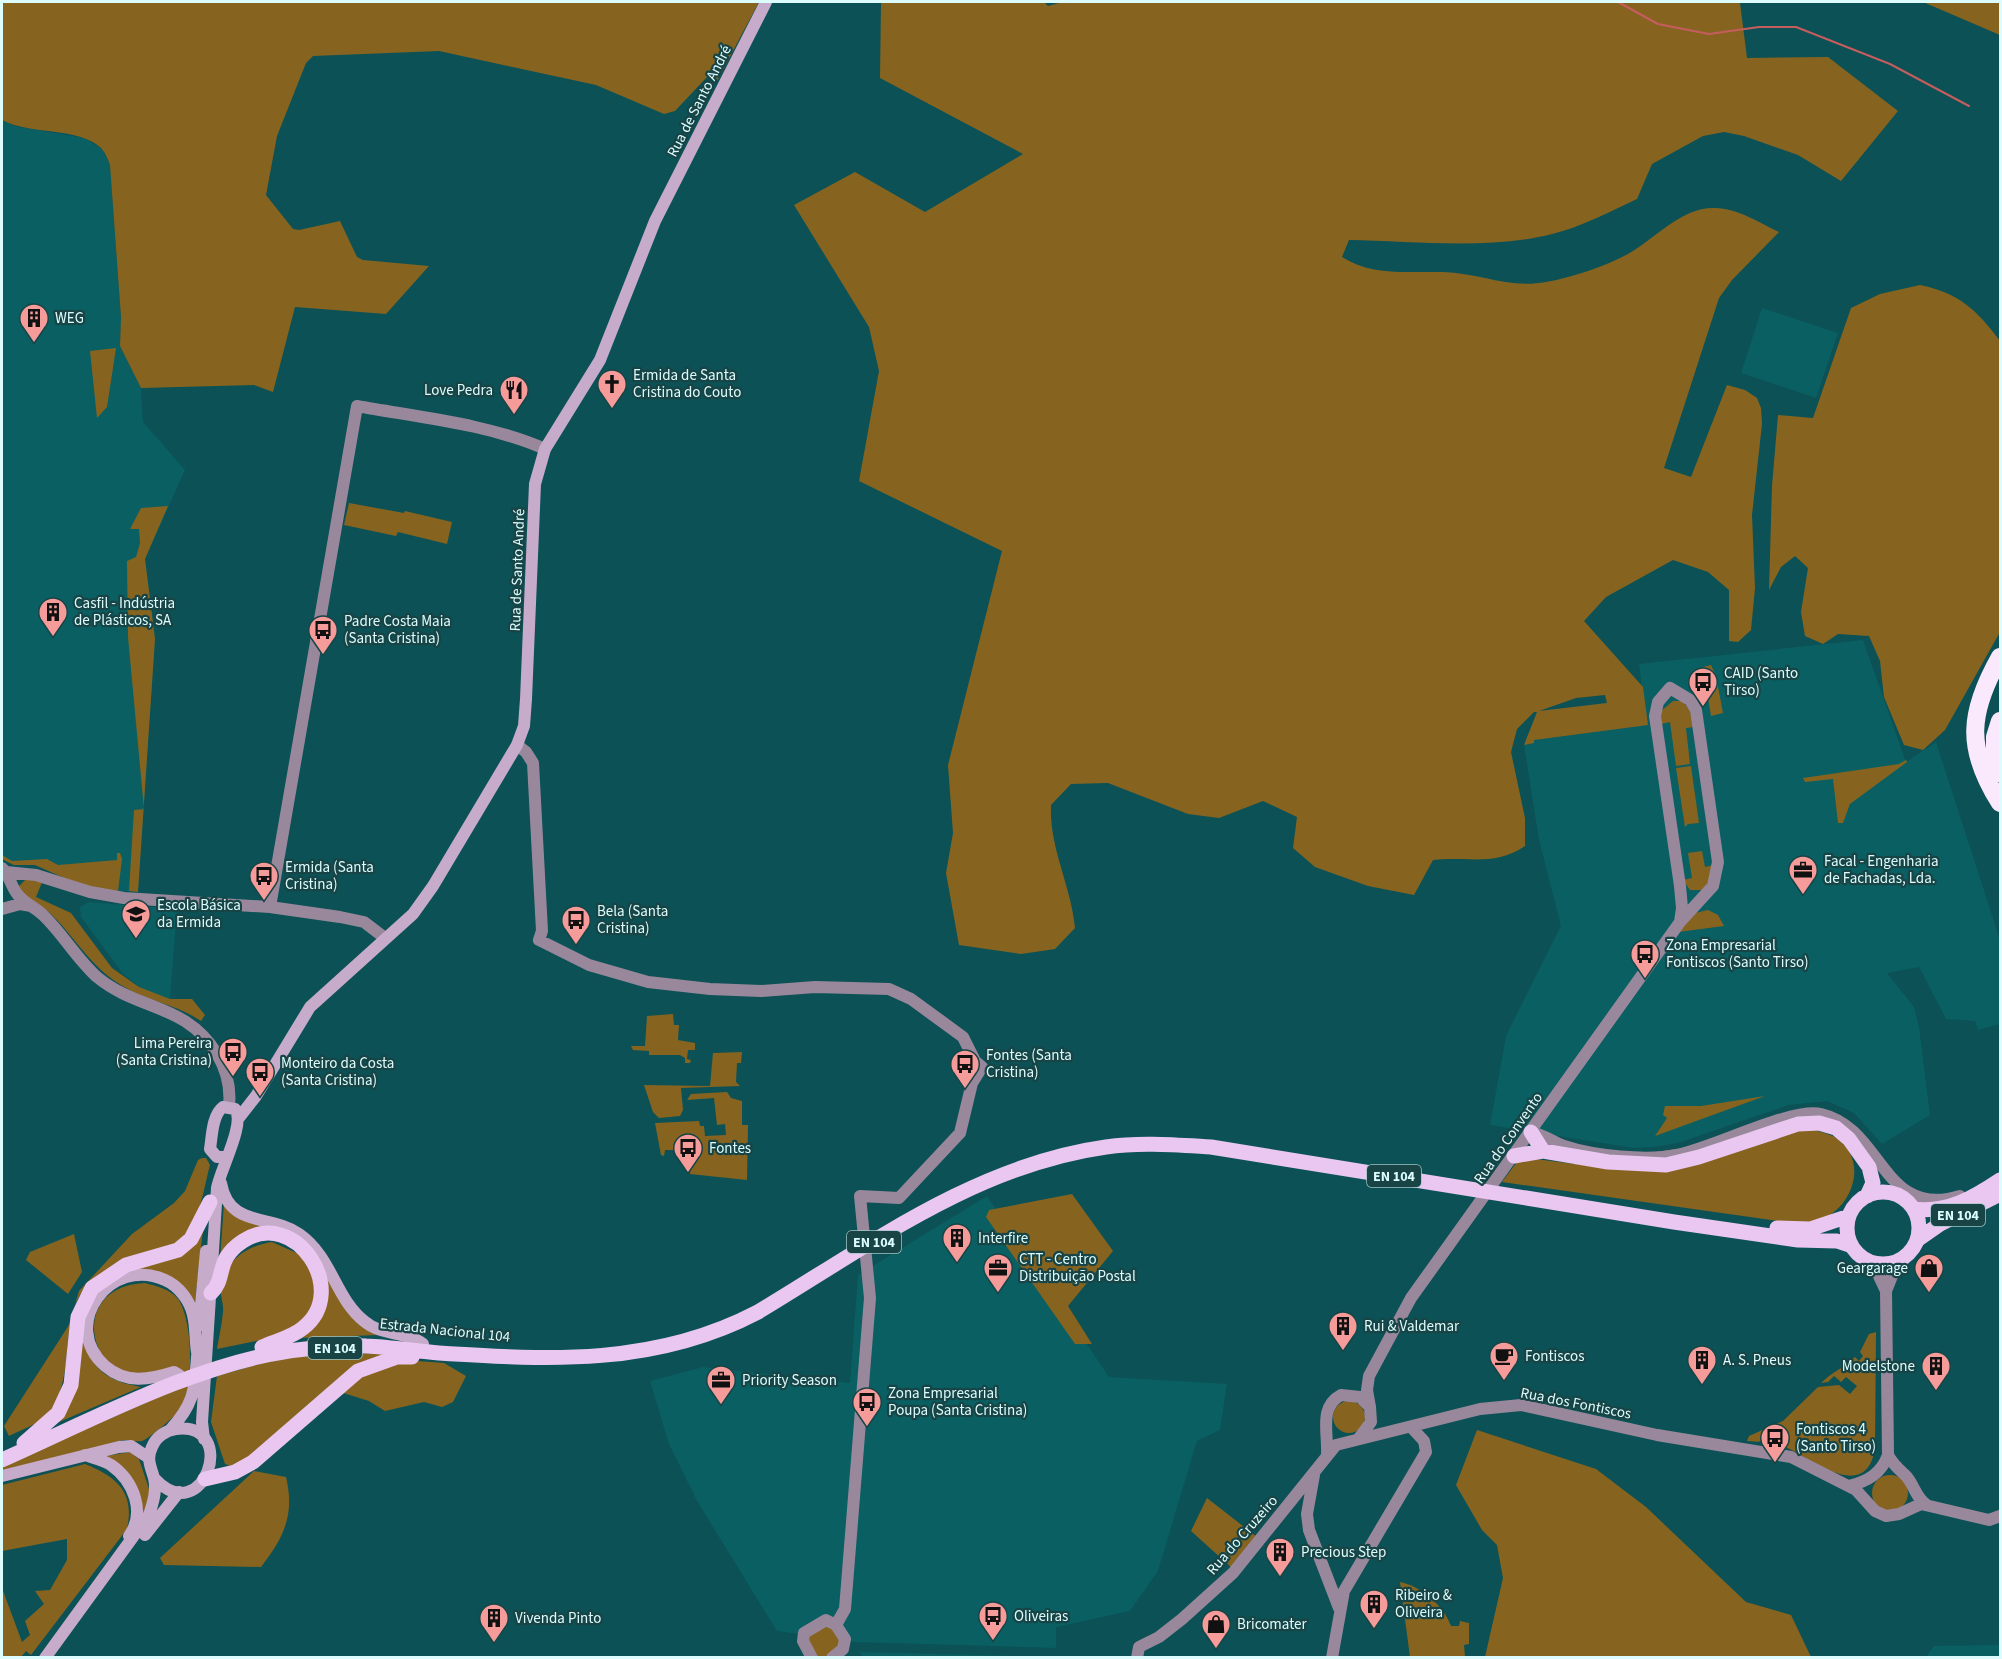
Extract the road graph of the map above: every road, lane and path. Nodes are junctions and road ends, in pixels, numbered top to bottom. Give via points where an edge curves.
1 (766, 2) edge
2 (546, 449) junction
3 (1999, 668) edge
4 (2001, 721) edge
5 (517, 745) junction
6 (1998, 779) edge
7 (2001, 803) edge
8 (6, 875) edge
9 (32, 906) junction
10 (270, 907) junction
11 (2, 908) edge
12 (1680, 922) junction
13 (385, 938) junction
14 (1546, 1110) junction
15 (234, 1111) junction
16 (1531, 1132) junction
17 (1552, 1138) junction
18 (1543, 1151) junction
19 (1514, 1156) junction
20 (221, 1157) junction
21 (1880, 1164) junction
22 (219, 1175) junction
23 (2001, 1180) edge
24 (1893, 1193) junction
25 (2001, 1194) edge
26 (1867, 1196) junction
27 (210, 1202) junction
28 (1914, 1209) junction
29 (1625, 1212) junction
30 (1850, 1216) junction
31 (1917, 1240) junction
32 (1852, 1246) junction
33 (1905, 1257) junction
34 (1866, 1260) junction
35 (1886, 1291) junction
36 (211, 1293) junction
37 (423, 1344) junction
38 (262, 1347) junction
39 (197, 1352) junction
40 (438, 1353) junction
41 (516, 1356) junction
42 (231, 1359) junction
43 (179, 1375) junction
44 (1369, 1376) junction
45 (1347, 1394) junction
46 (1371, 1411) junction
47 (1411, 1427) junction
48 (1328, 1428) junction
49 (170, 1430) junction
50 (1396, 1430) junction
51 (204, 1439) junction
52 (1355, 1439) junction
53 (24, 1443) junction
54 (2, 1453) edge
55 (1327, 1453) junction
56 (85, 1455) junction
57 (1888, 1455) junction
58 (149, 1458) junction
59 (2, 1460) edge
60 (1315, 1471) junction
61 (1901, 1472) junction
62 (2, 1476) edge
63 (1874, 1476) junction
64 (154, 1478) junction
65 (206, 1479) junction
66 (1849, 1486) junction
67 (1912, 1488) junction
68 (179, 1492) junction
69 (1868, 1501) junction
70 (1927, 1505) junction
71 (1904, 1511) junction
72 (2001, 1516) edge
73 (93, 1591) junction
74 (1339, 1608) junction
75 (836, 1625) junction
76 (1138, 1652) edge
77 (46, 1658) edge
78 (812, 1658) edge
79 (832, 1658) edge
80 (1332, 1658) edge

1 - 2 main road, Rua de Santo André via 655,221 600,360
2 - 5 main road, Rua de Santo André via 535,484 526,699 524,726
2 - 10 street via 477,429 357,406
3 - 6 highway via 1982,724 1986,754
3 - 7 highway via 1979,698 1974,732 1980,765
4 - 6 highway via 1995,737
5 - 13 main road, Rua de Santo André via 434,886 413,914
5 - 75 street via 533,764 542,931 539,940 590,965 648,982 761,991 815,987 889,989 911,999 963,1037 982,1067 972,1083 960,1133 899,1198 860,1196 870,1298 845,1609
8 - 9 street via 18,895
8 - 10 street via 36,874 90,892 124,898
8 - 11 street via 8,899
9 - 11 street
9 - 15 street via 99,979 139,1001 177,1015 203,1035 222,1062
10 - 13 street via 364,922
12 - 12 street, Rua do Convento via 1713,886 1718,862 1696,710 1690,700 1670,688 1658,702 1655,716 1680,886
12 - 14 street, Rua do Convento
13 - 15 main road, Rua de Santo André via 310,1007 253,1101
14 - 16 street, Rua do Convento
14 - 17 street
15 - 20 main road via 232,1150
15 - 20 main road via 218,1110 215,1120 210,1149
16 - 17 street
16 - 18 main road
16 - 19 street, Rua do Convento
17 - 21 street via 1566,1146 1655,1158 1704,1147 1795,1115 1819,1113 1836,1118 1855,1131
18 - 19 main road
18 - 26 main road via 1608,1162 1666,1165 1798,1124 1819,1123 1836,1128 1849,1139 1869,1167 1873,1183
19 - 44 street, Rua do Convento via 1411,1298
20 - 22 main road
20 - 27 main road
21 - 23 street via 1903,1191 1932,1200 1949,1199
21 - 24 street via 1885,1184
22 - 36 main road
22 - 37 main road via 225,1195 236,1211 282,1225 312,1245 364,1322
23 - 28 main road, EN 104 via 1951,1207 1935,1211
24 - 26 main road
24 - 28 main road
25 - 31 main road, EN 104
26 - 30 main road
27 - 39 main road
27 - 53 main road via 191,1239 178,1250 126,1265 92,1288 78,1317 71,1385 58,1413
28 - 31 main road via 1919,1229
29 - 30 main road, EN 104 via 1798,1229 1823,1227
29 - 32 main road, EN 104
29 - 41 main road, EN 104 via 1211,1147 1106,1147 1044,1159 987,1179 937,1204 733,1325 678,1345 597,1357
30 - 32 main road via 1847,1226
31 - 33 main road
32 - 34 main road
33 - 34 main road via 1885,1264
33 - 35 street
34 - 35 street
35 - 57 street
36 - 38 main road via 216,1289 222,1263 245,1239 279,1235 307,1250 321,1281 322,1296 315,1315 291,1336
36 - 51 main road
37 - 38 main road, Estrada Nacional 104 / EN 104 via 363,1340
37 - 41 main road, Estrada Nacional 104 / EN 104
38 - 42 main road, Estrada Nacional 104 / EN 104
39 - 43 main road via 194,1316 182,1292 171,1283 151,1274 124,1276 110,1284 96,1300 87,1320 98,1360 114,1374 136,1380 174,1372
39 - 49 main road via 192,1399 186,1413
40 - 41 main road, Estrada Nacional 104 / EN 104
40 - 42 main road, Estrada Nacional 104 / EN 104 via 364,1346
40 - 65 main road via 432,1357 397,1357 358,1371 253,1462 235,1472
42 - 43 main road, Estrada Nacional 104 / EN 104
42 - 59 main road, Estrada Nacional 104 / EN 104
43 - 53 main road, Estrada Nacional 104 / EN 104
44 - 45 street, Rua do Convento
44 - 46 street, Rua do Convento
45 - 46 street via 1360,1397
45 - 48 street via 1328,1407
46 - 50 street
46 - 52 street via 1369,1429
47 - 50 street, Rua dos Fontiscos
47 - 66 street, Rua dos Fontiscos via 1480,1409 1521,1405 1657,1435 1791,1457
47 - 74 street via 1424,1441 1424,1458 1344,1591
48 - 52 street via 1337,1437
48 - 55 street
49 - 51 main road via 188,1429
49 - 58 main road via 155,1441
50 - 52 street, Rua dos Fontiscos
51 - 65 main road via 212,1463
52 - 55 street via 1336,1445
53 - 54 main road, Estrada Nacional 104 / EN 104
55 - 60 street, Rua do Cruzeiro
56 - 58 main road via 131,1446
56 - 62 main road
56 - 73 main road via 110,1464 128,1482 137,1511 135,1527 98,1577
57 - 61 street
57 - 63 street
58 - 64 main road
60 - 74 street via 1307,1514 1309,1530
60 - 76 street, Rua do Cruzeiro via 1233,1573
61 - 63 street via 1888,1470
61 - 67 street
63 - 66 street
63 - 69 street via 1867,1488
64 - 68 main road via 160,1485
64 - 73 main road via 149,1515
65 - 68 main road
66 - 69 street, Rua dos Fontiscos
67 - 70 street
67 - 71 street
68 - 77 main road
69 - 71 street via 1875,1511 1886,1516
70 - 71 street
70 - 72 street via 1989,1520
73 - 77 main road
74 - 80 street
75 - 78 street via 826,1620 804,1633 803,1641
75 - 79 street via 845,1645

